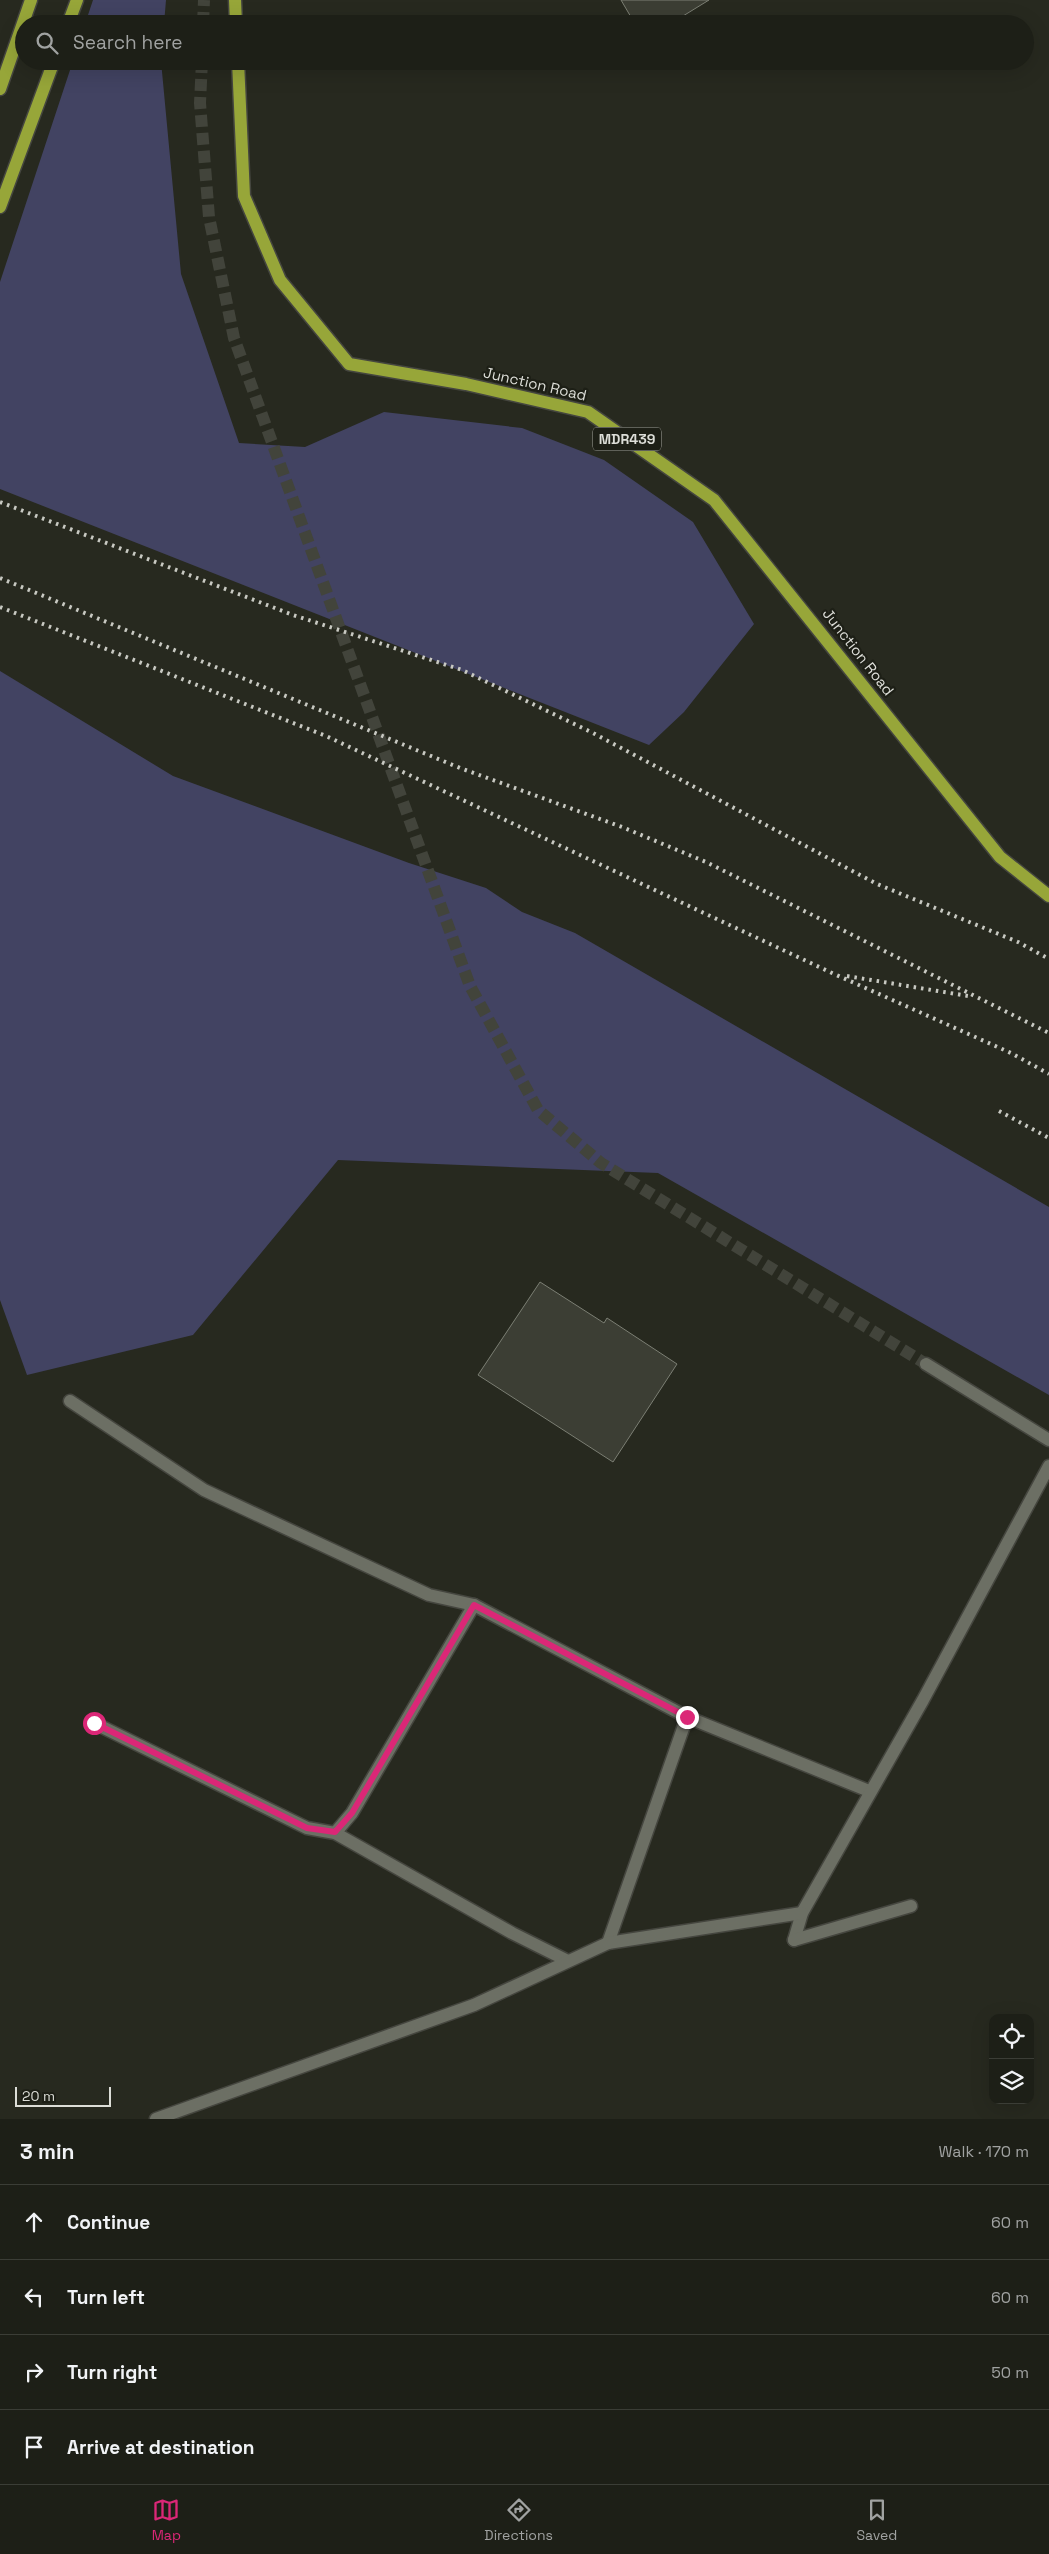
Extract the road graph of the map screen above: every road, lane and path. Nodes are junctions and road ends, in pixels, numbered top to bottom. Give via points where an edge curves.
1 (31, 0) edge
2 (77, 0) edge
3 (235, 0) edge
4 (26, 15) edge
5 (71, 15) edge
6 (236, 15) edge
7 (15, 46) edge
8 (51, 70) edge
9 (238, 70) edge
10 (0, 89) edge
11 (0, 207) edge
12 (1049, 896) edge
13 (926, 1364) tunnel mouth
14 (70, 1401) dead end
15 (1049, 1440) edge
16 (1049, 1466) edge
17 (474, 1605) junction
18 (687, 1717) junction
19 (94, 1723) dead end
20 (870, 1791) junction
21 (335, 1832) junction
22 (911, 1906) dead end
23 (802, 1913) junction
24 (608, 1943) junction
25 (568, 1961) junction
26 (156, 2119) edge

1 - 4 main road
2 - 5 main road
3 - 6 main road
7 - 10 main road
8 - 11 main road
9 - 12 main road, Junction Road / MDR439 via 244,196 280,280 349,364 466,384 588,412 714,500 1000,857
13 - 15 street
14 - 17 street via 204,1490 430,1595
16 - 20 street via 923,1700
17 - 18 street
17 - 21 street via 352,1813
18 - 20 street
18 - 24 street
19 - 21 street via 307,1828
20 - 23 street
21 - 25 street via 512,1933
22 - 23 street via 794,1940
23 - 24 street
24 - 25 street
25 - 26 street via 474,2004

